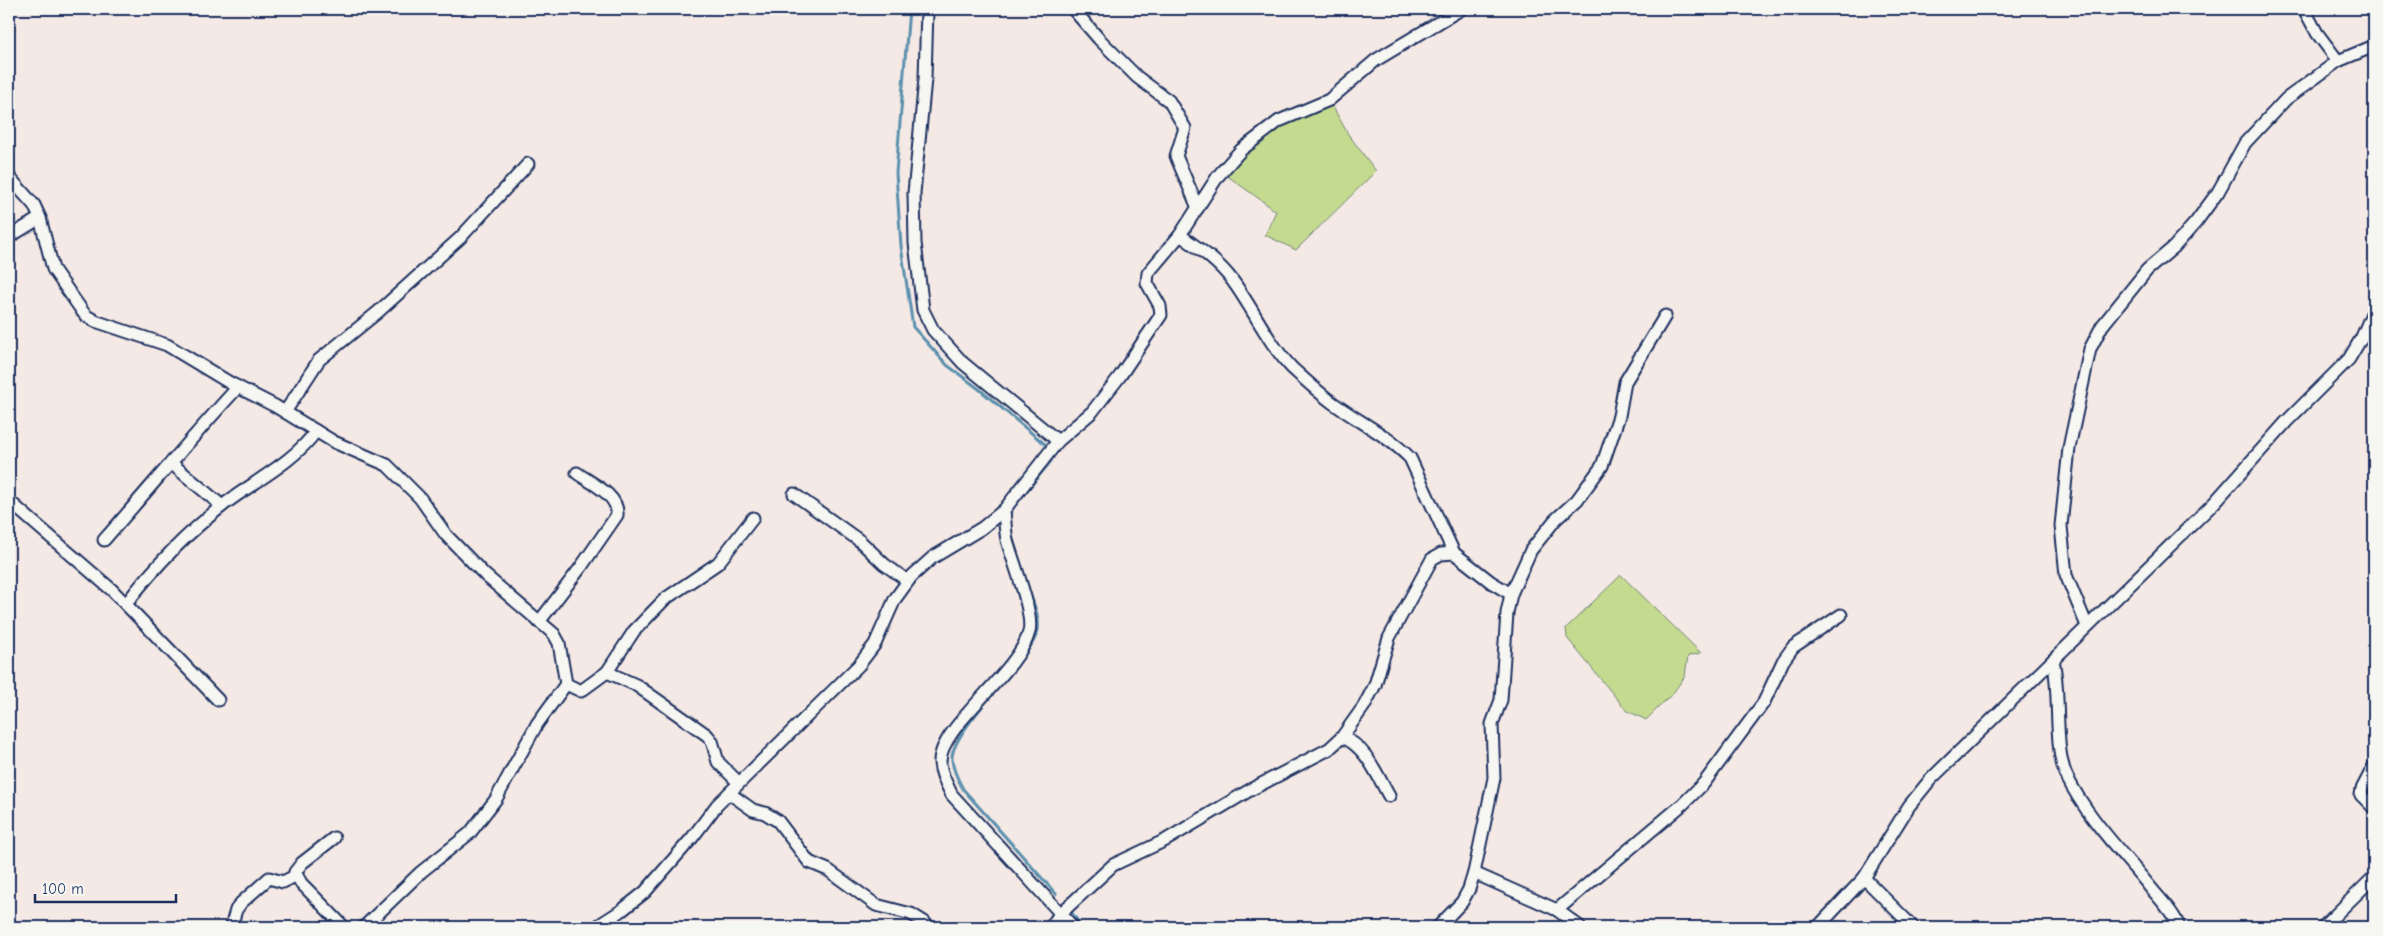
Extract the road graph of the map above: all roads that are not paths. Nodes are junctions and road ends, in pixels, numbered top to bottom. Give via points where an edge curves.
1 (926, 9) edge
2 (1073, 9) edge
3 (1461, 9) edge
4 (2304, 9) edge
5 (2374, 46) edge
6 (2338, 61) junction
7 (528, 164) dead end
8 (9, 177) edge
9 (1198, 208) junction
10 (40, 218) junction
11 (1180, 235) junction
12 (9, 237) edge
13 (2374, 310) edge
14 (1665, 316) dead end
15 (238, 387) junction
16 (285, 412) junction
17 (316, 431) junction
18 (1058, 441) junction
19 (171, 463) junction
20 (577, 473) dead end
21 (794, 494) dead end
22 (9, 501) edge
23 (222, 506) junction
24 (1004, 510) junction
25 (753, 518) dead end
26 (104, 540) dead end
27 (1454, 553) junction
28 (908, 581) junction
29 (1511, 594) junction
30 (126, 604) junction
31 (1841, 615) dead end
32 (539, 622) junction
33 (2087, 626) junction
34 (2053, 660) junction
35 (606, 672) junction
36 (566, 684) junction
37 (218, 700) dead end
38 (1342, 737) junction
39 (2374, 766) edge
40 (738, 782) junction
41 (729, 793) junction
42 (1389, 796) dead end
43 (2374, 808) edge
44 (334, 838) dead end
45 (1474, 873) junction
46 (295, 876) junction
47 (2374, 877) edge
48 (1864, 878) junction
49 (1557, 910) junction
50 (1059, 915) junction
51 (231, 927) edge
52 (344, 927) edge
53 (364, 927) edge
54 (596, 927) edge
55 (929, 927) edge
56 (1051, 927) edge
57 (1073, 927) edge
58 (1438, 927) edge
59 (1580, 927) edge
60 (1818, 927) edge
61 (1913, 927) edge
62 (2179, 927) edge
63 (2323, 927) edge

1 - 18 street via 927,46 914,193 915,243 923,310 933,330 963,363
2 - 9 street via 1138,77 1169,101 1184,123 1185,132 1176,156
3 - 9 street via 1376,60 1329,100 1279,121 1241,150 1218,176
4 - 6 street
5 - 6 street
6 - 33 street via 2286,99 2246,143 2218,192 2196,222 2147,270 2102,326 2090,349 2069,448 2061,526 2066,575
7 - 16 street via 460,238 319,360
8 - 10 street via 34,205
9 - 11 street
10 - 12 street
10 - 15 street via 53,269 85,315 167,344
11 - 18 street via 1146,278 1161,315 1092,412
11 - 27 street via 1217,263 1232,279 1266,335 1302,377 1410,458
13 - 33 street via 2349,359 2287,421 2214,503
14 - 29 street via 1625,382 1619,416 1602,466 1577,500 1530,550
15 - 16 street
15 - 19 street
16 - 17 street
17 - 23 street via 299,452
17 - 32 street via 387,465 399,475 446,535 486,576
18 - 24 street
19 - 23 street
19 - 26 street
20 - 32 street via 612,498 617,515
21 - 28 street
22 - 30 street
23 - 30 street via 164,558
24 - 28 street via 982,528 932,558
24 - 50 street via 1006,538 1029,614 1029,631 1025,642 991,689 952,733 942,750 940,762 952,795 1021,868
25 - 35 street via 718,562 665,599 634,631
27 - 29 street
27 - 38 street via 1432,559 1389,638 1375,686
28 - 40 street via 890,609 875,644 858,665
29 - 45 street via 1501,700 1492,724 1494,778
30 - 37 street
31 - 49 street via 1793,647 1764,702 1684,804
32 - 36 street via 560,643
33 - 34 street
34 - 48 street via 1930,780 1909,806
34 - 62 street via 2066,775 2092,820 2155,893
35 - 36 street via 581,691
35 - 40 street via 642,689 707,735 718,762
36 - 53 street via 537,724 496,799 470,833 421,872
38 - 42 street via 1351,740 1367,758
38 - 50 street via 1329,749 1250,790 1166,840 1113,865
39 - 43 street via 2361,795
40 - 41 street
41 - 54 street via 645,892
41 - 55 street via 753,810 778,821 809,862 828,870 876,905 904,912
44 - 46 street via 302,863
45 - 49 street
45 - 58 street via 1462,902
46 - 51 street via 282,882 269,878 241,902
46 - 52 street
47 - 63 street
48 - 60 street
48 - 61 street
49 - 59 street
50 - 56 street
50 - 57 street

